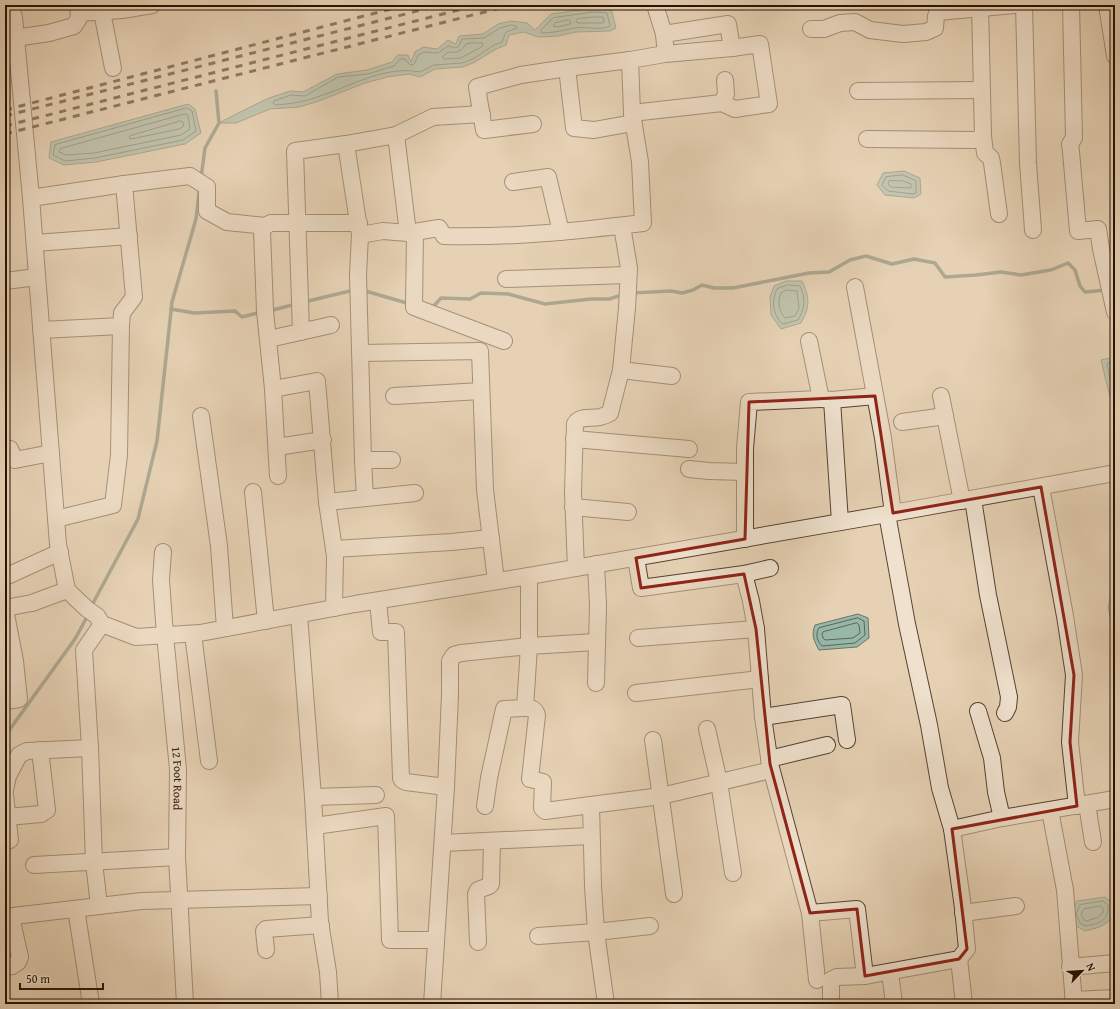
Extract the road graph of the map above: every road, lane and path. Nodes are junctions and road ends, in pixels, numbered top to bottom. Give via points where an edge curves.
1 (10, 5) edge
2 (152, 5) edge
3 (655, 5) edge
4 (1014, 5) edge
5 (1024, 5) edge
6 (1070, 5) edge
7 (1107, 5) edge
8 (980, 7) edge
9 (78, 9) edge
10 (102, 12) junction
11 (811, 29) dead end
12 (664, 34) junction
13 (15, 38) junction
14 (732, 48) junction
15 (665, 54) junction
16 (1115, 56) edge
17 (630, 60) junction
18 (113, 68) dead end
19 (567, 68) junction
20 (12, 72) edge
21 (725, 80) dead end
22 (982, 90) junction
23 (858, 91) dead end
24 (722, 102) junction
25 (482, 114) junction
26 (632, 118) junction
27 (533, 124) dead end
28 (396, 135) junction
29 (983, 136) junction
30 (867, 139) dead end
31 (346, 144) junction
32 (513, 182) dead end
33 (124, 184) junction
34 (31, 198) junction
35 (999, 214) dead end
36 (298, 222) junction
37 (264, 226) junction
38 (622, 226) junction
39 (359, 229) junction
40 (1033, 230) dead end
41 (412, 232) junction
42 (561, 232) junction
43 (129, 236) junction
44 (35, 243) junction
45 (628, 275) junction
46 (37, 277) junction
47 (506, 279) dead end
48 (5, 281) edge
49 (855, 287) dead end
50 (1115, 312) edge
51 (331, 325) dead end
52 (121, 326) junction
53 (41, 330) junction
54 (301, 332) junction
55 (268, 338) junction
56 (504, 342) dead end
57 (809, 342) dead end
58 (361, 353) junction
59 (621, 370) junction
60 (672, 376) dead end
61 (273, 389) junction
62 (481, 391) junction
63 (394, 396) dead end
64 (875, 396) junction
65 (942, 396) dead end
66 (827, 400) junction
67 (201, 416) dead end
68 (945, 416) junction
69 (902, 422) dead end
70 (574, 439) junction
71 (323, 440) junction
72 (277, 447) junction
73 (689, 449) dead end
74 (5, 450) edge
75 (51, 453) junction
76 (363, 460) junction
77 (392, 460) dead end
78 (689, 468) dead end
79 (745, 472) junction
80 (1115, 473) edge
81 (278, 476) dead end
82 (1041, 487) junction
83 (253, 492) dead end
84 (415, 493) dead end
85 (365, 498) junction
86 (967, 500) junction
87 (327, 502) junction
88 (573, 507) junction
89 (628, 512) dead end
90 (890, 514) junction
91 (56, 519) junction
92 (840, 522) junction
93 (490, 538) junction
94 (745, 539) junction
95 (334, 549) junction
96 (60, 552) junction
97 (163, 552) dead end
98 (636, 558) junction
99 (596, 564) junction
100 (576, 568) junction
101 (770, 568) dead end
102 (744, 574) junction
103 (529, 576) junction
104 (5, 577) edge
105 (496, 581) junction
106 (67, 590) junction
107 (378, 601) junction
108 (334, 608) junction
109 (5, 609) edge
110 (299, 615) junction
111 (95, 616) junction
112 (266, 621) junction
113 (226, 628) junction
114 (756, 629) junction
115 (193, 634) junction
116 (165, 635) junction
117 (638, 638) dead end
118 (596, 642) junction
119 (529, 646) junction
120 (760, 679) junction
121 (596, 683) dead end
122 (636, 693) dead end
123 (5, 701) edge
124 (525, 708) junction
125 (978, 711) dead end
126 (1006, 713) dead end
127 (763, 717) junction
128 (707, 729) dead end
129 (653, 740) dead end
130 (847, 740) dead end
131 (828, 745) dead end
132 (90, 748) junction
133 (40, 750) junction
134 (209, 761) dead end
135 (770, 764) junction
136 (719, 782) junction
137 (446, 787) junction
138 (5, 790) edge
139 (5, 795) edge
140 (376, 795) dead end
141 (661, 796) junction
142 (313, 797) junction
143 (1115, 799) edge
144 (591, 805) junction
145 (1082, 805) junction
146 (485, 806) dead end
147 (1050, 810) junction
148 (7, 817) junction
149 (1002, 818) junction
150 (315, 826) junction
151 (952, 829) junction
152 (592, 836) junction
153 (5, 840) edge
154 (492, 841) junction
155 (1093, 842) dead end
156 (442, 843) junction
157 (177, 856) junction
158 (94, 862) junction
159 (34, 865) dead end
160 (733, 873) dead end
161 (674, 894) dead end
162 (318, 896) junction
163 (180, 899) junction
164 (99, 906) junction
165 (1016, 906) dead end
166 (76, 909) junction
167 (810, 913) junction
168 (963, 913) junction
169 (8, 917) edge
170 (321, 925) junction
171 (650, 926) dead end
172 (596, 932) junction
173 (538, 936) dead end
174 (436, 942) junction
175 (478, 942) dead end
176 (266, 950) dead end
177 (958, 959) junction
178 (1115, 963) edge
179 (5, 967) edge
180 (1070, 967) junction
181 (890, 972) junction
182 (865, 976) junction
183 (817, 980) dead end
184 (1115, 998) edge
185 (1073, 1002) edge
186 (91, 1004) edge
187 (185, 1004) edge
188 (330, 1004) edge
189 (432, 1004) edge
190 (606, 1004) edge
191 (831, 1004) edge
192 (894, 1004) edge
193 (964, 1004) edge

1 - 13 street via 14,17
2 - 10 street
3 - 12 street
4 - 8 street
5 - 40 street via 1028,163
6 - 50 street via 1074,138 1070,144 1078,231 1098,229
7 - 16 street
8 - 11 street via 938,12 935,28 926,32 903,34 870,30 855,22 840,23 824,29
8 - 22 street
9 - 10 street
9 - 13 street via 79,18 74,26
10 - 18 street
12 - 14 street via 728,24
12 - 15 street
13 - 20 street
14 - 15 street
14 - 24 street via 760,44 769,104 735,109
15 - 17 street
17 - 19 street
17 - 26 street
19 - 25 street via 521,75 477,87
19 - 26 street via 574,128 594,130
20 - 34 street
21 - 24 street via 726,94
22 - 23 street
22 - 29 street
24 - 26 street
25 - 27 street via 484,130
25 - 28 street via 433,117
26 - 38 street via 640,162 643,223
28 - 31 street
28 - 41 street
29 - 30 street via 976,140
29 - 35 street via 985,153 991,158
31 - 36 street via 295,151
31 - 39 street
32 - 42 street via 548,177
33 - 34 street
33 - 37 street via 190,176 207,187 207,211 227,222
33 - 43 street
34 - 44 street
36 - 37 street via 271,223
36 - 39 street
36 - 54 street
37 - 55 street via 262,231
38 - 42 street
38 - 45 street
39 - 41 street
39 - 58 street
41 - 42 street via 439,228 444,236 486,237
41 - 56 street via 414,307
43 - 44 street
43 - 52 street via 134,297 122,313
44 - 46 street
45 - 47 street
45 - 59 street
46 - 48 street
46 - 53 street
49 - 64 street
51 - 54 street
52 - 53 street
52 - 91 street via 119,455 113,505
53 - 75 street
54 - 55 street
55 - 61 street
57 - 66 street
58 - 62 street via 480,351
58 - 76 street
59 - 60 street
59 - 70 street via 610,413 599,418 577,420
61 - 71 street via 318,381
61 - 72 street
62 - 63 street
62 - 93 street via 485,490
64 - 66 street
64 - 90 street
65 - 68 street
66 - 79 street via 749,402
66 - 92 street
67 - 113 street via 219,546
68 - 69 street
68 - 86 street
70 - 73 street
70 - 88 street
71 - 72 street
71 - 87 street
72 - 81 street
74 - 75 street via 10,449 15,460
75 - 91 street
76 - 77 street
76 - 85 street
78 - 79 street
79 - 94 street
80 - 82 street
82 - 86 street
82 - 145 street via 1074,676 1070,742
83 - 112 street
84 - 85 street
85 - 87 street
86 - 90 street
86 - 126 street via 1009,697
87 - 95 street
88 - 89 street
88 - 100 street
90 - 92 street
90 - 151 street via 907,624 940,788
91 - 96 street
92 - 94 street
93 - 95 street
93 - 105 street
94 - 98 street
95 - 108 street
96 - 104 street
96 - 106 street
97 - 116 street, 12 Foot Road via 161,580
98 - 99 street
98 - 102 street via 641,588
99 - 100 street
99 - 118 street
100 - 103 street
101 - 102 street
102 - 114 street via 752,601
103 - 105 street
103 - 119 street
105 - 107 street
106 - 109 street via 32,603
106 - 111 street
107 - 108 street
107 - 137 street via 381,632 396,632 401,778 406,782
108 - 110 street
109 - 123 street via 19,699
110 - 112 street
110 - 142 street
111 - 116 street via 136,637
111 - 132 street via 84,650
112 - 113 street
113 - 115 street
114 - 117 street
114 - 120 street
115 - 116 street
115 - 134 street
116 - 157 street, 12 Foot Road via 178,769
118 - 119 street
118 - 121 street
119 - 124 street
119 - 137 street via 461,653 454,655 450,661
120 - 122 street
120 - 127 street
124 - 144 street via 533,709 537,714 529,777 530,780 543,782 543,810
124 - 146 street via 504,709
125 - 149 street via 992,758
127 - 130 street via 842,705
127 - 135 street
128 - 136 street
129 - 141 street
131 - 135 street
132 - 133 street
132 - 158 street
133 - 138 street via 27,751 19,755 8,776
133 - 148 street via 47,810 41,814
135 - 136 street
135 - 167 street
136 - 141 street
136 - 160 street
137 - 156 street
139 - 148 street
140 - 142 street
141 - 144 street
141 - 161 street
142 - 150 street
143 - 145 street
144 - 152 street
145 - 147 street
145 - 155 street
147 - 149 street
147 - 180 street via 1065,890
148 - 153 street via 10,840
149 - 151 street
150 - 162 street
150 - 174 street via 386,816 390,940
151 - 168 street
152 - 154 street
152 - 172 street
154 - 156 street
154 - 175 street via 491,884 478,890 476,894
156 - 174 street
157 - 158 street
157 - 163 street, 12 Foot Road
158 - 159 street
158 - 164 street
162 - 163 street
162 - 170 street
163 - 164 street
163 - 187 street, 12 Foot Road
164 - 166 street
165 - 168 street
166 - 169 street
166 - 186 street
167 - 182 street via 857,909
167 - 183 street
168 - 177 street via 967,949
169 - 179 street via 20,957 12,966
170 - 176 street via 266,929
170 - 188 street
171 - 172 street
172 - 173 street
172 - 190 street
174 - 189 street
177 - 181 street
177 - 193 street
178 - 180 street
180 - 185 street
181 - 182 street
181 - 192 street
182 - 191 street via 837,977 831,980
184 - 185 street

